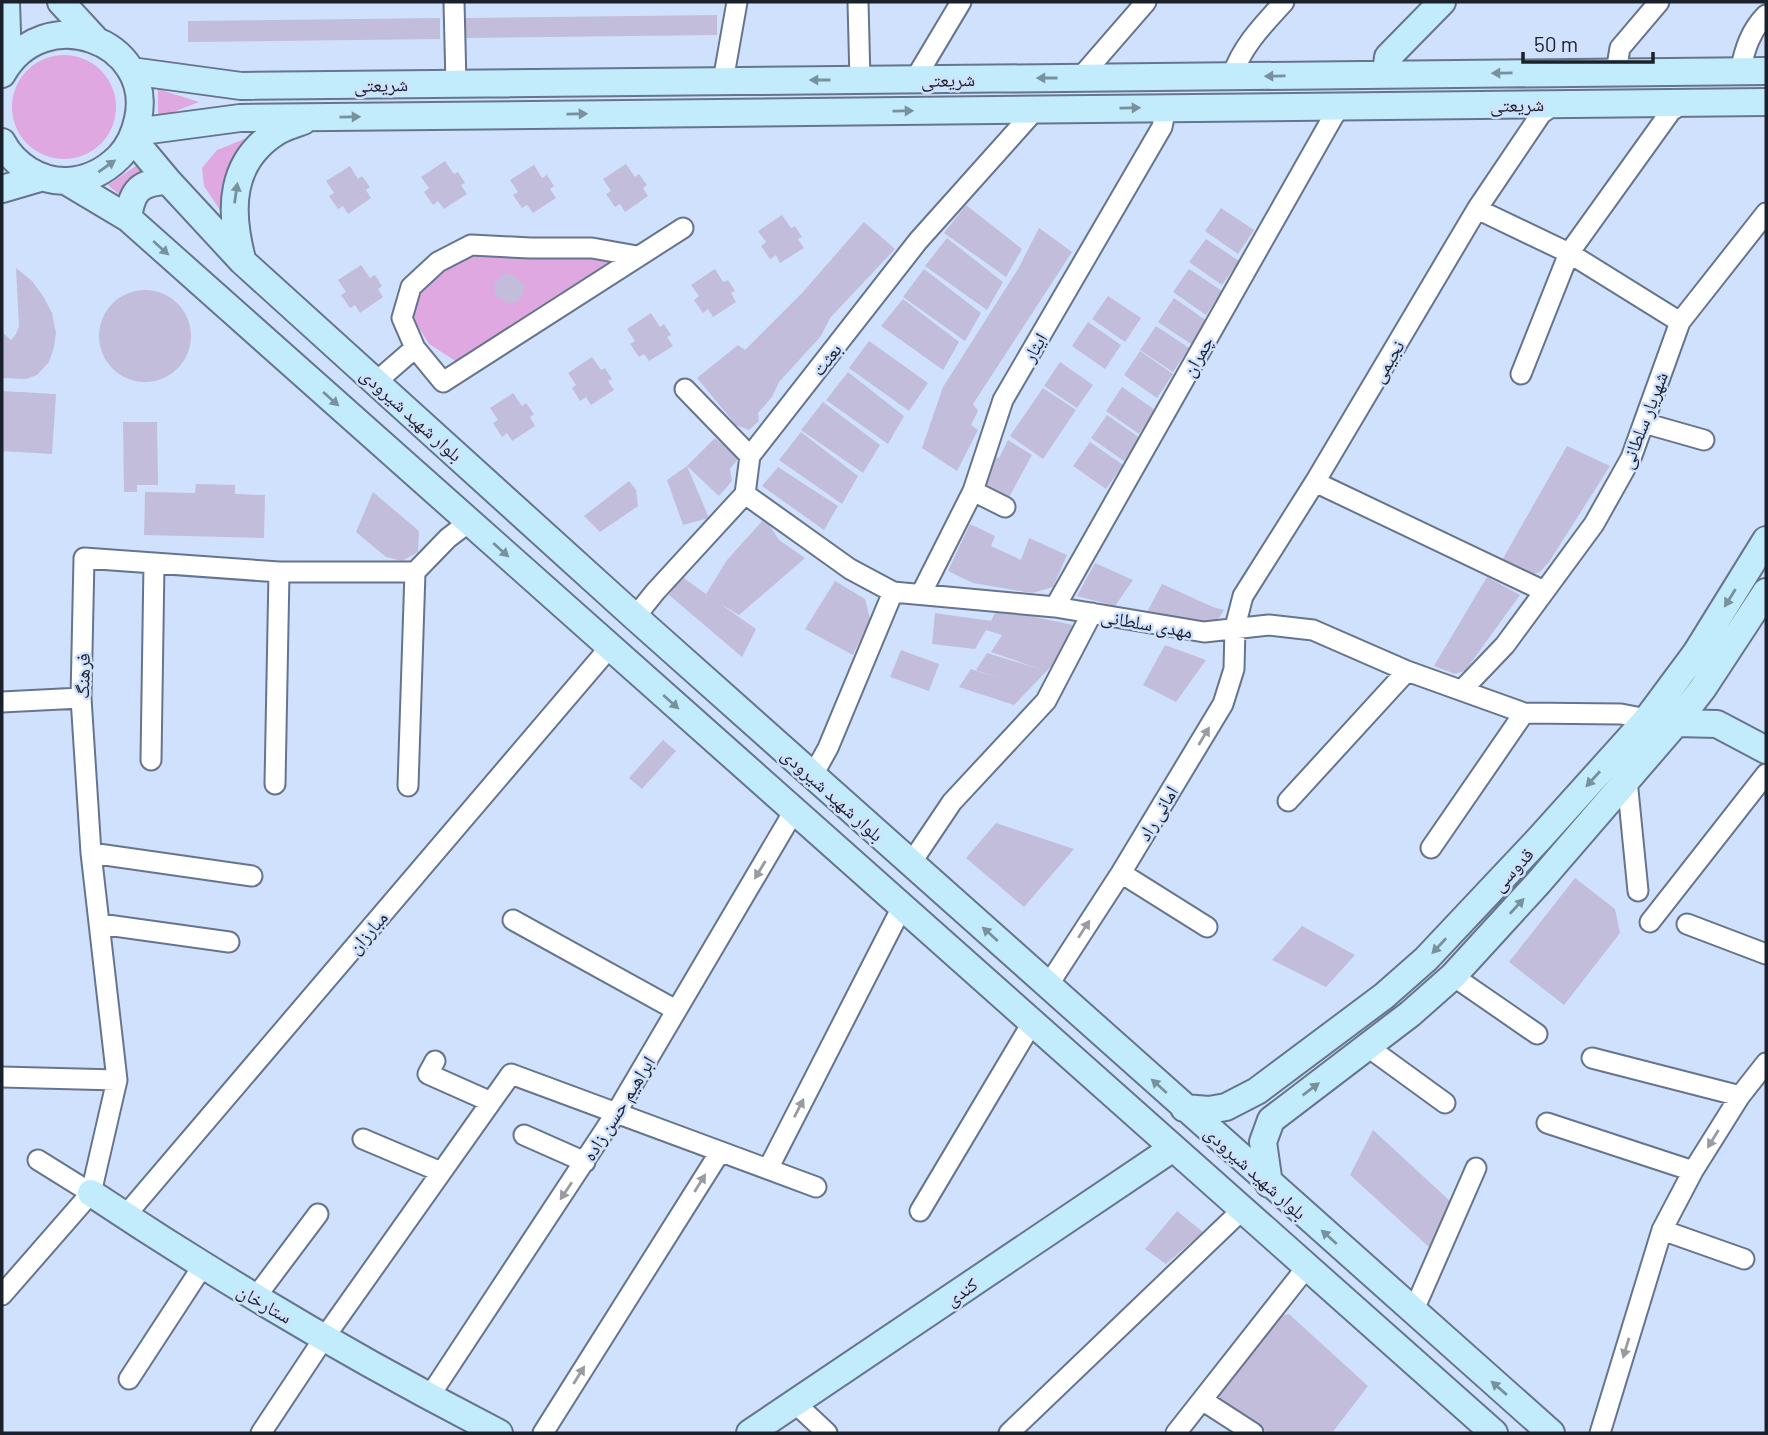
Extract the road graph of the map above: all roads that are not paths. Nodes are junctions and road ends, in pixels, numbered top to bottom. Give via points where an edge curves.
1 (6, 2) edge
2 (61, 2) edge
3 (454, 2) edge
4 (737, 2) edge
5 (858, 2) edge
6 (961, 2) edge
7 (1146, 2) edge
8 (1284, 2) edge
9 (1441, 2) edge
10 (1659, 2) edge
11 (1766, 15) edge
12 (95, 39) junction
13 (5, 69) edge
14 (131, 71) junction
15 (1753, 71) edge
16 (1616, 72) junction
17 (1386, 74) junction
18 (1232, 76) junction
19 (1080, 78) junction
20 (915, 79) junction
21 (860, 80) junction
22 (723, 81) junction
23 (456, 84) junction
24 (241, 86) junction
25 (1685, 102) junction
26 (1766, 102) edge
27 (1555, 104) junction
28 (1341, 106) junction
29 (1166, 108) junction
30 (1036, 109) junction
31 (313, 117) junction
32 (240, 118) junction
33 (134, 135) junction
34 (2, 142) edge
35 (54, 179) junction
36 (168, 181) junction
37 (2, 189) edge
38 (1478, 209) junction
39 (1766, 213) edge
40 (128, 218) junction
41 (683, 228) dead end
42 (1569, 253) junction
43 (637, 256) junction
44 (242, 261) junction
45 (1680, 322) junction
46 (415, 348) junction
47 (1521, 374) dead end
48 (377, 381) junction
49 (685, 389) dead end
50 (1644, 423) junction
51 (1704, 440) dead end
52 (750, 456) junction
53 (1315, 482) junction
54 (973, 491) junction
55 (745, 495) junction
56 (1004, 507) dead end
57 (469, 522) junction
58 (1766, 540) edge
59 (154, 563) junction
60 (279, 572) junction
61 (415, 572) junction
62 (1544, 591) junction
63 (893, 592) junction
64 (1766, 592) edge
65 (921, 594) junction
66 (1055, 607) junction
67 (1091, 613) junction
68 (635, 617) junction
69 (1235, 627) junction
70 (610, 647) junction
71 (1407, 671) junction
72 (1703, 688) junction
73 (1462, 690) junction
74 (81, 698) junction
75 (2, 702) edge
76 (1524, 713) junction
77 (1647, 719) junction
78 (1676, 723) junction
79 (1717, 724) junction
80 (1766, 750) edge
81 (150, 760) dead end
82 (1766, 774) edge
83 (813, 775) junction
84 (1627, 780) junction
85 (275, 783) dead end
86 (408, 786) dead end
87 (1288, 802) dead end
88 (794, 811) junction
89 (1431, 848) dead end
90 (91, 853) junction
91 (911, 863) junction
92 (1121, 873) junction
93 (252, 876) dead end
94 (1638, 891) dead end
95 (902, 907) junction
96 (513, 920) dead end
97 (1650, 922) dead end
98 (100, 924) junction
99 (1687, 924) dead end
100 (1207, 927) dead end
101 (229, 943) dead end
102 (1766, 954) edge
103 (1453, 976) junction
104 (1047, 986) junction
105 (676, 1010) junction
106 (1032, 1023) junction
107 (1537, 1034) dead end
108 (1368, 1047) junction
109 (1592, 1058) dead end
110 (435, 1061) dead end
111 (1766, 1063) edge
112 (2, 1077) edge
113 (117, 1080) junction
114 (1257, 1091) junction
115 (1740, 1096) junction
116 (491, 1102) junction
117 (1445, 1103) dead end
118 (1184, 1108) junction
119 (617, 1113) junction
120 (1270, 1120) junction
121 (1546, 1122) dead end
122 (524, 1135) dead end
123 (363, 1139) dead end
124 (1173, 1148) junction
125 (720, 1152) junction
126 (38, 1160) dead end
127 (585, 1162) junction
128 (1476, 1168) dead end
129 (768, 1169) junction
130 (1693, 1171) junction
131 (442, 1172) junction
132 (1269, 1184) junction
133 (816, 1187) dead end
134 (91, 1193) junction
135 (1242, 1210) junction
136 (920, 1211) dead end
137 (318, 1214) dead end
138 (124, 1216) junction
139 (1662, 1230) junction
140 (1744, 1259) dead end
141 (202, 1266) junction
142 (1306, 1268) junction
143 (2, 1295) edge
144 (255, 1298) junction
145 (1413, 1312) junction
146 (324, 1338) junction
147 (129, 1380) dead end
148 (429, 1397) junction
149 (1202, 1400) junction
150 (795, 1403) junction
151 (1491, 1432) edge
152 (261, 1433) edge
153 (499, 1433) edge
154 (543, 1433) edge
155 (750, 1433) edge
156 (827, 1433) edge
157 (1009, 1433) edge
158 (1176, 1433) edge
159 (1253, 1433) edge
160 (1551, 1433) edge
161 (1600, 1433) edge

1 - 13 main road
2 - 12 main road
3 - 23 street
4 - 22 street
5 - 21 street
6 - 20 street
7 - 19 street
8 - 18 street via 1251,38
9 - 17 main road via 1388,57
10 - 16 street via 1620,48
11 - 15 street via 1746,44
12 - 13 main road via 71,33 46,36 24,47
12 - 14 main road via 115,52
14 - 24 main road, شریعتی
14 - 33 main road via 140,111
15 - 16 main road, شریعتی
16 -> 17 main road, شریعتی
17 -> 18 main road, شریعتی
18 - 19 main road, شریعتی
19 -> 20 main road, شریعتی
20 - 21 main road, شریعتی
21 -> 22 main road, شریعتی
22 - 23 main road, شریعتی
23 - 24 main road, شریعتی
24 - 32 main road via 233,88 225,102 232,115
25 - 26 main road, شریعتی
25 - 27 main road, شریعتی
25 - 42 street via 1671,111
27 - 28 main road, شریعتی
27 - 38 street, نجیمی via 1541,114
28 - 29 main road, شریعتی
28 - 66 street, چمران
30 -> 29 main road, شریعتی
29 - 54 street, ایثار via 1162,127 1003,400
31 -> 30 main road, شریعتی
30 - 52 street, بعثت via 918,241
31 - 32 main road, شریعتی
44 -> 31 main road via 234,230 234,197 240,176 252,155 278,131
32 - 33 main road, شریعتی
35 -> 33 main road via 88,177 108,167
33 - 36 main road, بلوار شهید شیرودی
34 - 35 main road, بلوار شهید شیرودی via 23,167
35 - 37 main road
35 - 40 main road, بلوار شهید شیرودی
36 - 40 main road via 139,189 130,202
36 - 44 main road, بلوار شهید شیرودی
38 - 42 street
38 - 53 street, نجیمی
39 - 45 street, شهریار سلطانی
40 -> 57 main road, بلوار شهید شیرودی
41 - 43 street
42 - 45 street
42 - 47 street
43 - 46 street via 443,382
43 - 46 street via 592,248 471,245 438,262 411,287 402,318
44 - 48 main road, بلوار شهید شیرودی
45 - 50 street, شهریار سلطانی
46 - 48 street
48 - 68 main road, بلوار شهید شیرودی
49 - 52 street
50 - 51 street
50 - 62 street, شهریار سلطانی via 1631,458 1594,524
52 - 55 street
53 - 62 street
53 - 69 street, نجیمی via 1243,596
54 - 56 street
54 - 65 street, ایثار
55 - 63 street, مهدی سلطانی via 850,569
55 - 68 street
57 - 61 street
57 -> 70 main road, بلوار شهید شیرودی
58 -> 77 main road, قدوسی via 1696,653
59 - 60 street, فرهنگ
59 - 74 street, فرهنگ via 84,558
59 - 81 street
60 - 61 street, فرهنگ
60 - 85 street
61 - 86 street
62 - 73 street, شهریار سلطانی via 1506,645
63 - 65 street, مهدی سلطانی
63 - 83 street
64 - 72 main road, قدوسی
65 - 66 street, مهدی سلطانی
66 - 67 street, مهدی سلطانی
67 - 69 street, مهدی سلطانی via 1204,632
67 - 91 street via 1046,701 952,802
68 - 83 main road, بلوار شهید شیرودی
69 - 71 street, مهدی سلطانی via 1313,630
92 -> 69 street, امانی راد via 1223,704 1234,669
70 -> 88 main road, بلوار شهید شیرودی
70 - 138 street, مبارزان
71 - 73 street, مهدی سلطانی
71 - 87 street
72 - 78 main road, قدوسی
72 - 79 main road
73 - 76 street, مهدی سلطانی
74 - 75 street
74 - 90 street, فرهنگ
76 - 77 street, مهدی سلطانی via 1621,714
76 - 89 street
77 -> 114 main road, قدوسی via 1426,959
78 - 79 main road
78 - 84 main road, قدوسی
79 - 80 main road
82 - 97 street
83 - 91 main road, بلوار شهید شیرودی
84 - 94 street
103 -> 84 main road, قدوسی
88 - 95 main road, بلوار شهید شیرودی
88 -> 105 street, ابراهیم حسن زاده
90 - 93 street
90 - 98 street, فرهنگ
104 -> 91 main road, بلوار شهید شیرودی
92 - 100 street
104 -> 92 street, امانی راد
95 - 106 main road, بلوار شهید شیرودی
129 -> 95 street
96 - 105 street
98 - 101 street
98 - 113 street, فرهنگ
99 - 102 street
103 - 107 street
103 - 108 main road, قدوسی
118 -> 104 main road, بلوار شهید شیرودی
105 - 119 street, ابراهیم حسن زاده
106 - 124 main road, بلوار شهید شیرودی
106 - 136 street
108 - 117 street
120 -> 108 main road, قدوسی
109 - 115 street
110 - 116 street via 428,1074
111 - 115 street
112 - 113 street
113 - 134 street, فرهنگ
114 - 118 main road, قدوسی via 1226,1107
114 - 120 main road via 1247,1109 1250,1116 1261,1122
115 -> 130 street
116 - 119 street via 511,1074
116 - 131 street
118 - 132 main road, بلوار شهید شیرودی
119 - 125 street
119 - 127 street, ابراهیم حسن زاده
120 - 132 main road via 1263,1142
121 - 130 street
122 - 127 street
123 - 131 street
124 - 135 main road, بلوار شهید شیرودی
124 - 150 main road, کندی
125 - 129 street
154 -> 125 street
126 - 134 street, ستارخان
127 -> 148 street, ابراهیم حسن زاده
128 - 145 street
129 - 133 street
130 - 139 street
131 - 146 street
145 -> 132 main road, بلوار شهید شیرودی
134 - 138 main road, ستارخان
134 - 143 street
135 - 142 main road, بلوار شهید شیرودی
135 - 157 street
137 - 144 street
138 - 141 main road, ستارخان
139 - 140 street
139 -> 161 street
141 - 144 main road, ستارخان
141 - 147 street
142 - 149 street
142 - 151 main road, بلوار شهید شیرودی
144 - 146 main road, ستارخان
160 -> 145 main road, بلوار شهید شیرودی
146 - 148 main road, ستارخان
146 - 152 street
148 - 153 main road, ستارخان
149 - 158 street
149 - 159 street
150 - 155 main road, کندی
150 - 156 street

